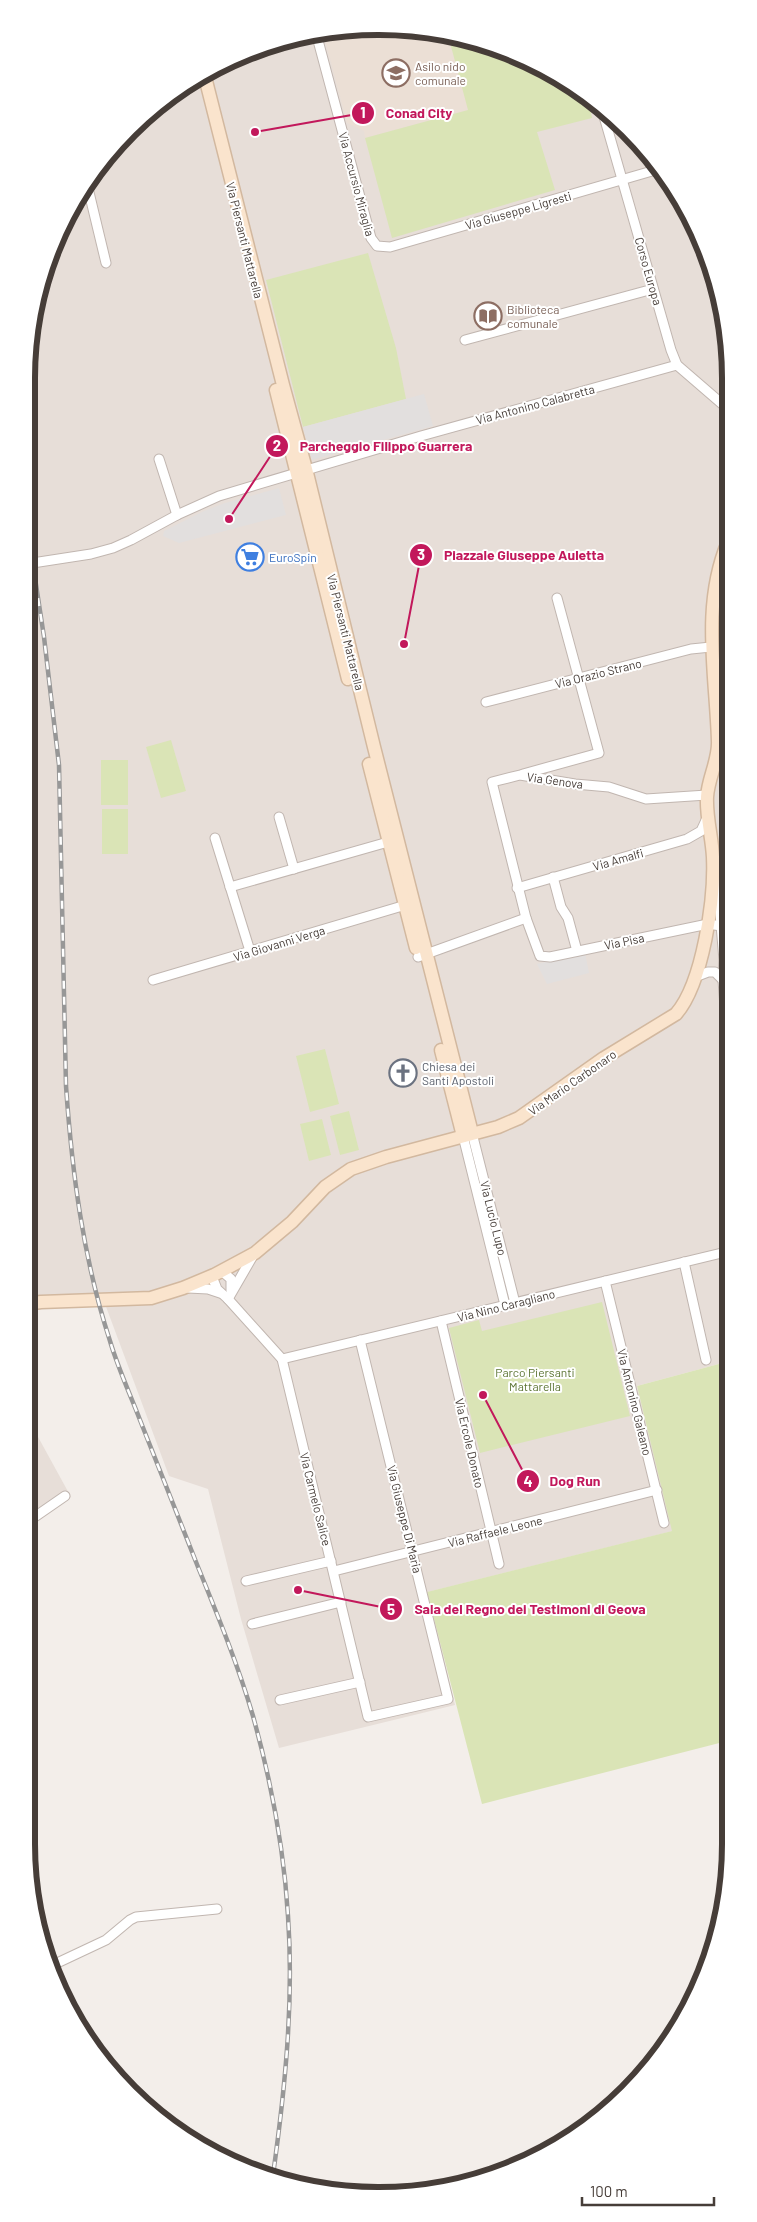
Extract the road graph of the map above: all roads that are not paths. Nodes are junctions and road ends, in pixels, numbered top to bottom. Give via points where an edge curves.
1 (318, 41) edge
2 (206, 82) edge
3 (198, 87) edge
4 (604, 119) edge
5 (652, 171) edge
6 (623, 179) junction
7 (89, 194) edge
8 (377, 246) joint
9 (106, 263) dead end
10 (653, 289) junction
11 (465, 340) dead end
12 (677, 365) junction
13 (722, 404) edge
14 (159, 459) dead end
15 (301, 471) junction
16 (176, 515) junction
17 (722, 562) edge
18 (35, 563) edge
19 (557, 598) dead end
20 (711, 647) junction
21 (578, 678) junction
22 (486, 702) dead end
23 (520, 775) junction
24 (707, 795) junction
25 (708, 815) junction
26 (278, 817) dead end
27 (215, 838) dead end
28 (388, 842) junction
29 (713, 858) junction
30 (403, 859) junction
31 (294, 869) junction
32 (554, 877) junction
33 (230, 887) junction
34 (518, 888) junction
35 (410, 904) junction
36 (526, 918) junction
37 (708, 924) junction
38 (721, 926) junction
39 (722, 933) edge
40 (250, 951) junction
41 (577, 951) junction
42 (422, 956) junction
43 (540, 956) joint
44 (695, 977) junction
45 (722, 979) edge
46 (153, 980) dead end
47 (467, 1134) junction
48 (255, 1253) junction
49 (722, 1253) edge
50 (684, 1262) junction
51 (216, 1274) junction
52 (605, 1281) junction
53 (183, 1288) junction
54 (227, 1295) junction
55 (35, 1303) edge
56 (515, 1303) junction
57 (505, 1305) junction
58 (441, 1321) junction
59 (360, 1340) junction
60 (282, 1360) junction
61 (706, 1360) dead end
62 (657, 1490) junction
63 (65, 1496) dead end
64 (35, 1518) edge
65 (664, 1523) dead end
66 (491, 1532) junction
67 (413, 1551) junction
68 (331, 1560) junction
69 (498, 1564) dead end
70 (334, 1571) junction
71 (246, 1581) dead end
72 (341, 1602) junction
73 (252, 1624) dead end
74 (360, 1682) junction
75 (280, 1700) dead end
76 (368, 1717) joint
77 (217, 1909) dead end
78 (57, 1963) edge

1 - 8 street, Via Accursio Miraglia via 370,238
2 - 15 street, Via Piersanti Mattarella
3 - 15 street, Via Piersanti Mattarella
4 - 6 street, Corso Europa
5 - 6 street, Via Giuseppe Ligresti
6 - 8 street, Via Giuseppe Ligresti via 390,248
6 - 10 street, Corso Europa
7 - 9 street
10 - 11 street
10 - 12 street, Corso Europa
12 - 13 street
12 - 15 street, Via Antonino Calabretta
14 - 16 street
15 - 16 street, Via Antonino Calabretta via 219,496
15 - 28 street, Via Piersanti Mattarella
15 - 30 street, Via Piersanti Mattarella
16 - 18 street, Via Antonino Calabretta via 113,548
17 - 20 street, Via Mario Carbonaro via 714,603
19 - 21 street
20 - 21 street, Via Orazio Strano via 691,649
20 - 24 street, Via Mario Carbonaro via 718,743
21 - 22 street, Via Orazio Strano
21 - 23 street via 599,753
23 - 24 street, Via Genova via 609,787 646,799
23 - 34 street, Via Genova via 492,782
24 - 25 street, Via Mario Carbonaro
25 - 29 street, Via Mario Carbonaro
25 - 32 street, Via Amalfi via 700,831 687,839
26 - 31 street
27 - 33 street
28 - 30 street via 396,845
28 - 31 street
28 - 35 street, Via Piersanti Mattarella
29 - 37 street, Via Mario Carbonaro
29 - 38 street
30 - 35 street, Via Piersanti Mattarella
31 - 33 street
32 - 34 street, Via Amalfi
32 - 41 street
33 - 40 street
34 - 36 street, Via Genova
35 - 40 street, Via Giovanni Verga
35 - 42 street, Via Piersanti Mattarella
36 - 42 street
36 - 43 street, Via Genova
37 - 38 street
37 - 41 street, Via Pisa
37 - 44 street, Via Mario Carbonaro
38 - 39 street
40 - 46 street, Via Giovanni Verga
41 - 43 street, Via Pisa
42 - 47 street, Via Piersanti Mattarella
44 - 45 street via 715,972
44 - 47 street, Via Mario Carbonaro via 683,1006 666,1021 604,1058 520,1118
47 - 48 street, Via Mario Carbonaro via 351,1169 325,1187 292,1222
47 - 56 street, Via Lucio Lupo
47 - 57 street, Via Lucio Lupo
48 - 51 street, Via Mario Carbonaro
48 - 54 street
49 - 50 street, Via Nino Caragliano
50 - 52 street, Via Nino Caragliano
50 - 61 street
51 - 53 street, Via Mario Carbonaro
51 - 54 street via 214,1284
51 - 54 street via 224,1273 230,1279
52 - 56 street, Via Nino Caragliano
52 - 62 street, Via Antonino Galeano
53 - 54 street via 208,1289
53 - 55 street, Via Mario Carbonaro via 142,1299
54 - 60 street, Via Carmelo Salice
56 - 57 street, Via Nino Caragliano
57 - 58 street, Via Nino Caragliano
58 - 59 street, Via Nino Caragliano
58 - 66 street, Via Ercole Donato
59 - 60 street, Via Nino Caragliano
59 - 67 street, Via Giuseppe Di Maria
60 - 68 street, Via Carmelo Salice
62 - 65 street, Via Antonino Galeano
62 - 66 street, Via Raffaele Leone
63 - 64 street
66 - 67 street, Via Raffaele Leone
66 - 69 street, Via Ercole Donato
67 - 70 street, Via Raffaele Leone
67 - 76 street, Via Giuseppe Di Maria via 448,1699
68 - 70 street, Via Carmelo Salice
68 - 71 street
70 - 72 street, Via Carmelo Salice
72 - 73 street
72 - 74 street, Via Carmelo Salice
74 - 75 street
74 - 76 street, Via Carmelo Salice
77 - 78 street via 136,1917 106,1940

